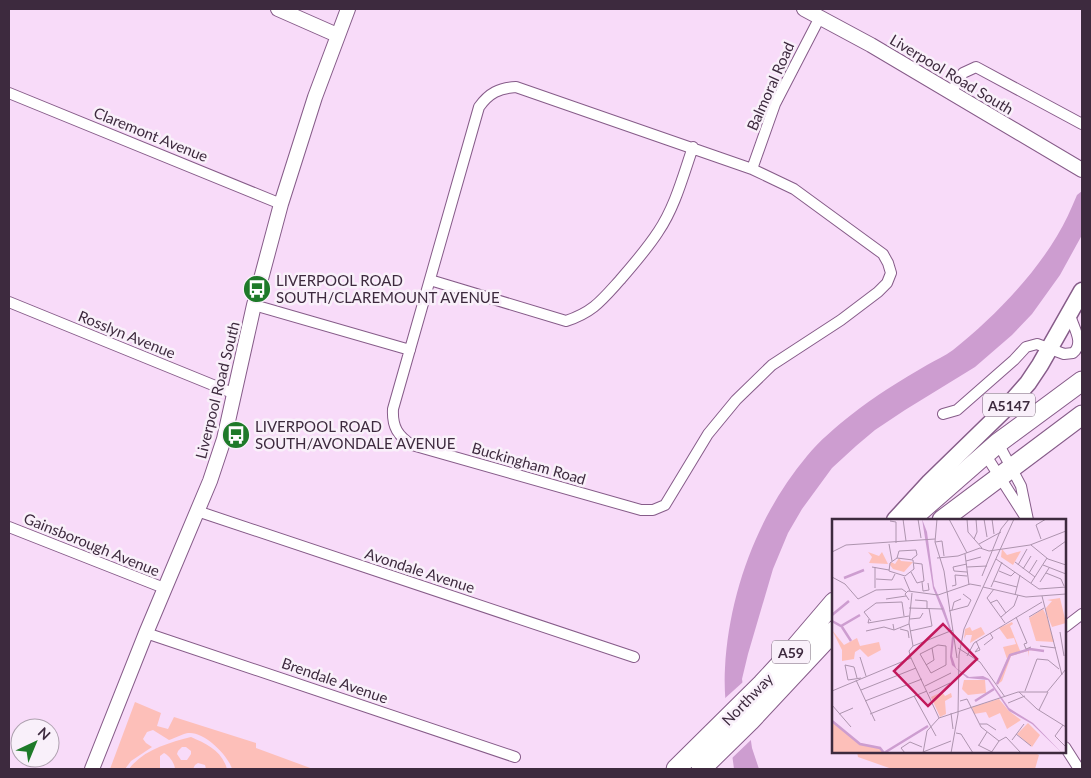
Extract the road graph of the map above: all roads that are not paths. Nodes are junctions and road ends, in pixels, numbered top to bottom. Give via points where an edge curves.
1 (278, 9) edge
2 (348, 9) edge
3 (804, 9) edge
4 (820, 16) junction
5 (337, 35) junction
6 (951, 92) junction
7 (9, 93) edge
8 (1082, 124) edge
9 (693, 147) junction
10 (752, 169) junction
11 (1082, 170) edge
12 (281, 204) junction
13 (430, 280) junction
14 (1082, 292) edge
15 (9, 302) edge
16 (254, 305) junction
17 (1070, 315) junction
18 (1049, 348) junction
19 (410, 350) junction
20 (1082, 381) edge
21 (235, 394) junction
22 (943, 414) dead end
23 (1082, 415) edge
24 (997, 461) junction
25 (197, 511) junction
26 (896, 519) edge
27 (911, 519) edge
28 (943, 519) edge
29 (1027, 519) edge
30 (1028, 519) edge
31 (9, 527) edge
32 (164, 588) junction
33 (832, 604) edge
34 (1082, 614) edge
35 (1066, 626) edge
36 (832, 632) edge
37 (146, 633) junction
38 (634, 658) dead end
39 (1066, 749) edge
40 (515, 757) dead end
41 (92, 769) edge
42 (676, 769) edge
43 (701, 769) edge
44 (1079, 769) edge

1 - 5 street
2 - 5 street, Liverpool Road South
3 - 4 street, Liverpool Road South
4 - 6 street, Liverpool Road South
4 - 10 street, Balmoral Road via 776,104
5 - 12 street, Liverpool Road South
6 - 8 street via 963,73 976,68
6 - 11 street, Liverpool Road South
7 - 12 street, Claremont Avenue
9 - 10 street, Buckingham Road
9 - 13 street via 659,231 595,307 582,316 566,321
9 - 13 street, Buckingham Road via 516,87 495,92 486,97 479,107
10 - 19 street, Buckingham Road via 794,189 876,248 883,254 891,273 878,292 772,365 736,400 708,434 665,505 641,510 412,445 402,439 392,420
12 - 16 street, Liverpool Road South
13 - 19 street, Buckingham Road
14 - 17 main road, A5147
15 - 21 street, Rosslyn Avenue
16 - 19 street
16 - 21 street, Liverpool Road South
17 - 18 main road, A5147
17 - 18 street via 1079,339 1076,351 1064,354
18 - 22 street via 1036,344 1026,347 957,410
18 - 26 main road, A5147 via 1017,396
20 - 24 highway
21 - 25 street, Liverpool Road South via 224,439
23 - 24 highway
24 - 27 highway via 944,490
24 - 28 highway
24 - 29 street
24 - 30 street via 1021,486
25 - 32 street, Liverpool Road South
25 - 38 street, Avondale Avenue
31 - 32 street, Gainsborough Avenue
32 - 37 street, Liverpool Road South
33 - 42 highway, Northway / A59 via 787,657
34 - 35 street
36 - 43 highway, Northway / A59
37 - 40 street, Brendale Avenue
37 - 41 street, Liverpool Road South
39 - 44 street

